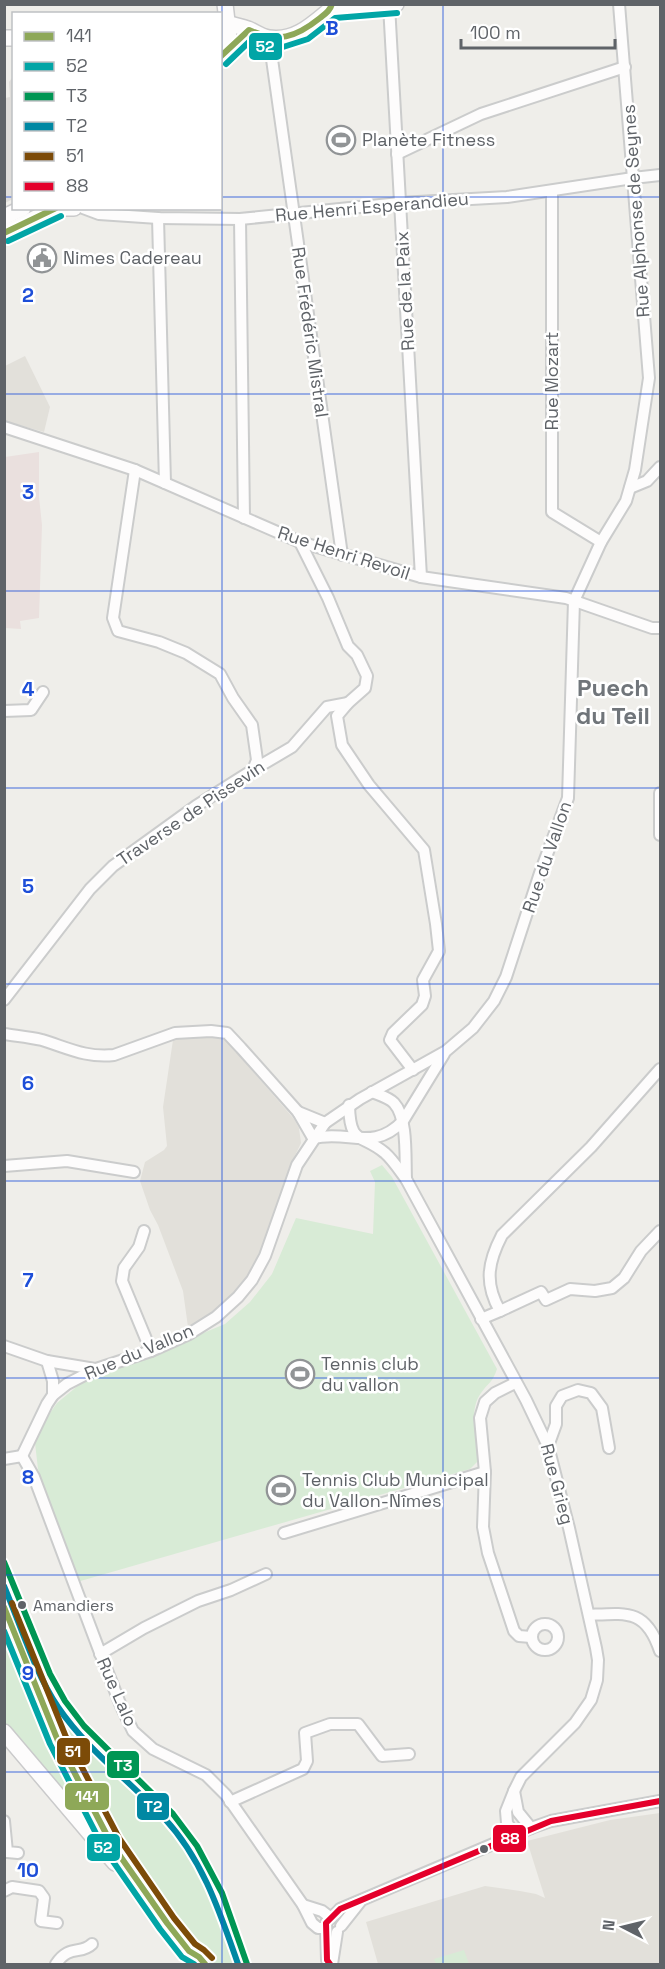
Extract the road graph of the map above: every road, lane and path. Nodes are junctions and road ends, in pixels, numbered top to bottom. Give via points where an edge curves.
1 (225, 4) edge
2 (234, 4) edge
3 (396, 4) edge
4 (619, 4) edge
5 (389, 5) edge
6 (329, 6) edge
7 (224, 23) edge
8 (249, 30) junction
9 (269, 38) junction
10 (225, 52) edge
11 (625, 67) junction
12 (397, 154) junction
13 (660, 176) edge
14 (633, 178) junction
15 (552, 191) junction
16 (400, 203) junction
17 (19, 210) edge
18 (53, 210) edge
19 (88, 210) edge
20 (293, 213) junction
21 (4, 217) edge
22 (159, 218) junction
23 (240, 219) junction
24 (4, 233) edge
25 (4, 427) edge
26 (660, 466) edge
27 (135, 470) junction
28 (165, 483) junction
29 (630, 488) junction
30 (244, 518) junction
31 (300, 542) junction
32 (601, 542) junction
33 (342, 555) junction
34 (420, 577) junction
35 (574, 601) junction
36 (660, 628) edge
37 (43, 692) dead end
38 (348, 703) junction
39 (4, 711) edge
40 (252, 770) junction
41 (660, 793) edge
42 (660, 835) edge
43 (4, 999) edge
44 (4, 1034) edge
45 (446, 1051) junction
46 (660, 1069) edge
47 (413, 1070) junction
48 (372, 1092) junction
49 (349, 1105) junction
50 (298, 1112) junction
51 (403, 1121) junction
52 (325, 1123) junction
53 (357, 1137) junction
54 (313, 1138) junction
55 (4, 1167) edge
56 (134, 1172) dead end
57 (406, 1179) junction
58 (144, 1231) dead end
59 (660, 1231) edge
60 (500, 1311) junction
61 (481, 1319) junction
62 (4, 1346) edge
63 (151, 1351) junction
64 (47, 1361) junction
65 (96, 1369) junction
66 (515, 1383) junction
67 (53, 1395) junction
68 (548, 1446) junction
69 (609, 1448) dead end
70 (22, 1456) junction
71 (4, 1459) edge
72 (485, 1472) junction
73 (284, 1533) dead end
74 (266, 1574) dead end
75 (4, 1606) edge
76 (589, 1615) junction
77 (531, 1637) dead end
78 (660, 1651) edge
79 (100, 1654) junction
80 (4, 1732) edge
81 (409, 1754) dead end
82 (514, 1791) junction
83 (660, 1801) edge
84 (230, 1803) junction
85 (506, 1811) junction
86 (4, 1821) edge
87 (531, 1828) junction
88 (515, 1835) junction
89 (495, 1843) junction
90 (18, 1853) dead end
91 (4, 1891) edge
92 (303, 1905) junction
93 (57, 1923) dead end
94 (166, 1923) junction
95 (332, 1925) junction
96 (92, 1944) dead end
97 (192, 1958) edge
98 (56, 1965) edge
99 (205, 1965) edge
100 (331, 1965) edge

1 - 7 main road
2 - 8 main road
3 - 5 main road
4 - 11 street, Rue Alphonse de Seynes
5 - 6 main road
5 - 12 street, Rue de la Paix
6 - 9 main road via 314,23 293,36
7 - 8 main road
7 - 10 main road
8 - 9 main road
8 - 10 main road
9 - 20 street, Rue Frédéric Mistral
11 - 12 street via 481,114
11 - 14 street, Rue Alphonse de Seynes
12 - 16 street, Rue de la Paix
13 - 14 street, Rue Henri Esperandieu
14 - 15 street, Rue Henri Esperandieu
14 - 29 street, Rue Alphonse de Seynes via 649,378
15 - 16 street, Rue Henri Esperandieu
15 - 32 street, Rue Mozart via 552,512
16 - 20 street, Rue Henri Esperandieu
16 - 34 street, Rue de la Paix
17 - 21 main road
18 - 24 main road
19 - 22 street, Rue Henri Esperandieu
20 - 23 street, Rue Henri Esperandieu
20 - 33 street, Rue Frédéric Mistral
22 - 23 street, Rue Henri Esperandieu
22 - 28 street
23 - 30 street
25 - 27 street, Rue Henri Revoil
26 - 29 street via 647,481
27 - 28 street, Rue Henri Revoil
27 - 40 street via 113,618 118,631 186,653 220,674 252,725 257,760
28 - 30 street, Rue Henri Revoil
29 - 32 street, Rue Alphonse de Seynes
30 - 31 street, Rue Henri Revoil
31 - 33 street, Rue Henri Revoil
31 - 38 street via 348,646 367,676 365,688
32 - 35 street, Rue Alphonse de Seynes
33 - 34 street, Rue Henri Revoil
34 - 35 street, Rue Henri Revoil
35 - 36 street, Rue Henri Revoil
35 - 45 street, Rue du Vallon via 568,798 506,977 473,1028
37 - 39 street via 31,710
38 - 40 street, Traverse de Pissevin via 327,707 292,747
38 - 47 street via 337,716 342,745 369,785 424,850 439,951 423,980 423,1005 390,1040
40 - 43 street, Traverse de Pissevin via 165,827 107,872
41 - 42 street
44 - 50 street via 39,1040 87,1056 104,1056 175,1033 226,1033
45 - 47 street, Rue du Vallon
45 - 51 street, Rue du Vallon
46 - 60 street via 591,1147 502,1235 489,1271 492,1298
47 - 48 street, Rue du Vallon
48 - 49 street, Rue du Vallon
48 - 51 street via 392,1101
49 - 52 street, Rue du Vallon
49 - 53 street via 350,1122
50 - 52 street
50 - 54 street
51 - 53 street, Rue du Vallon via 385,1135 372,1139
51 - 57 street, Rue Grieg
52 - 54 street, Rue du Vallon
53 - 54 street, Rue du Vallon
53 - 57 street, Rue Grieg via 385,1153
54 - 63 street, Rue du Vallon via 297,1165 265,1256 252,1280 216,1317
55 - 56 street via 67,1161
57 - 61 street, Rue Grieg
58 - 63 street via 139,1247 124,1268 122,1281
59 - 60 street via 612,1288 570,1289 546,1300 541,1292
60 - 61 street
61 - 66 street, Rue Grieg
62 - 64 street
63 - 65 street, Rue du Vallon
64 - 65 street
64 - 67 street
65 - 67 street, Rue du Vallon via 67,1383
66 - 68 street, Rue Grieg
66 - 72 street via 485,1402 480,1418
67 - 70 street, Rue du Vallon
68 - 69 street via 561,1396 578,1390 591,1393 602,1408
68 - 76 street, Rue Grieg
70 - 71 street
70 - 79 street, Rue Lalo via 34,1478
72 - 73 street
72 - 77 street via 483,1527 488,1553 514,1631 519,1636
74 - 79 street via 198,1601
75 - 94 main road via 57,1741 111,1843
76 - 78 street via 636,1617 655,1634
76 - 82 street, Rue Grieg via 598,1660 591,1700 575,1723 521,1777
79 - 84 street, Rue Lalo via 133,1731 153,1749 206,1775
80 - 94 main road via 118,1867 140,1899
81 - 84 street via 382,1756 358,1724 330,1724 305,1733 307,1761 303,1769
82 - 85 street, Rue Grieg
82 - 87 street via 518,1812
83 - 87 street
84 - 92 street, Rue Lalo
85 - 88 street via 507,1823
85 - 89 street, Rue Grieg
86 - 90 street via 7,1852
87 - 88 street
88 - 89 street
89 - 95 street via 361,1901
91 - 93 street via 12,1887 39,1891 44,1898 41,1921
92 - 95 street via 322,1911
92 - 95 street, Rue Lalo via 318,1928
94 - 97 main road
95 - 100 street via 326,1947
96 - 98 street via 87,1949 70,1951
97 - 99 main road via 199,1957

